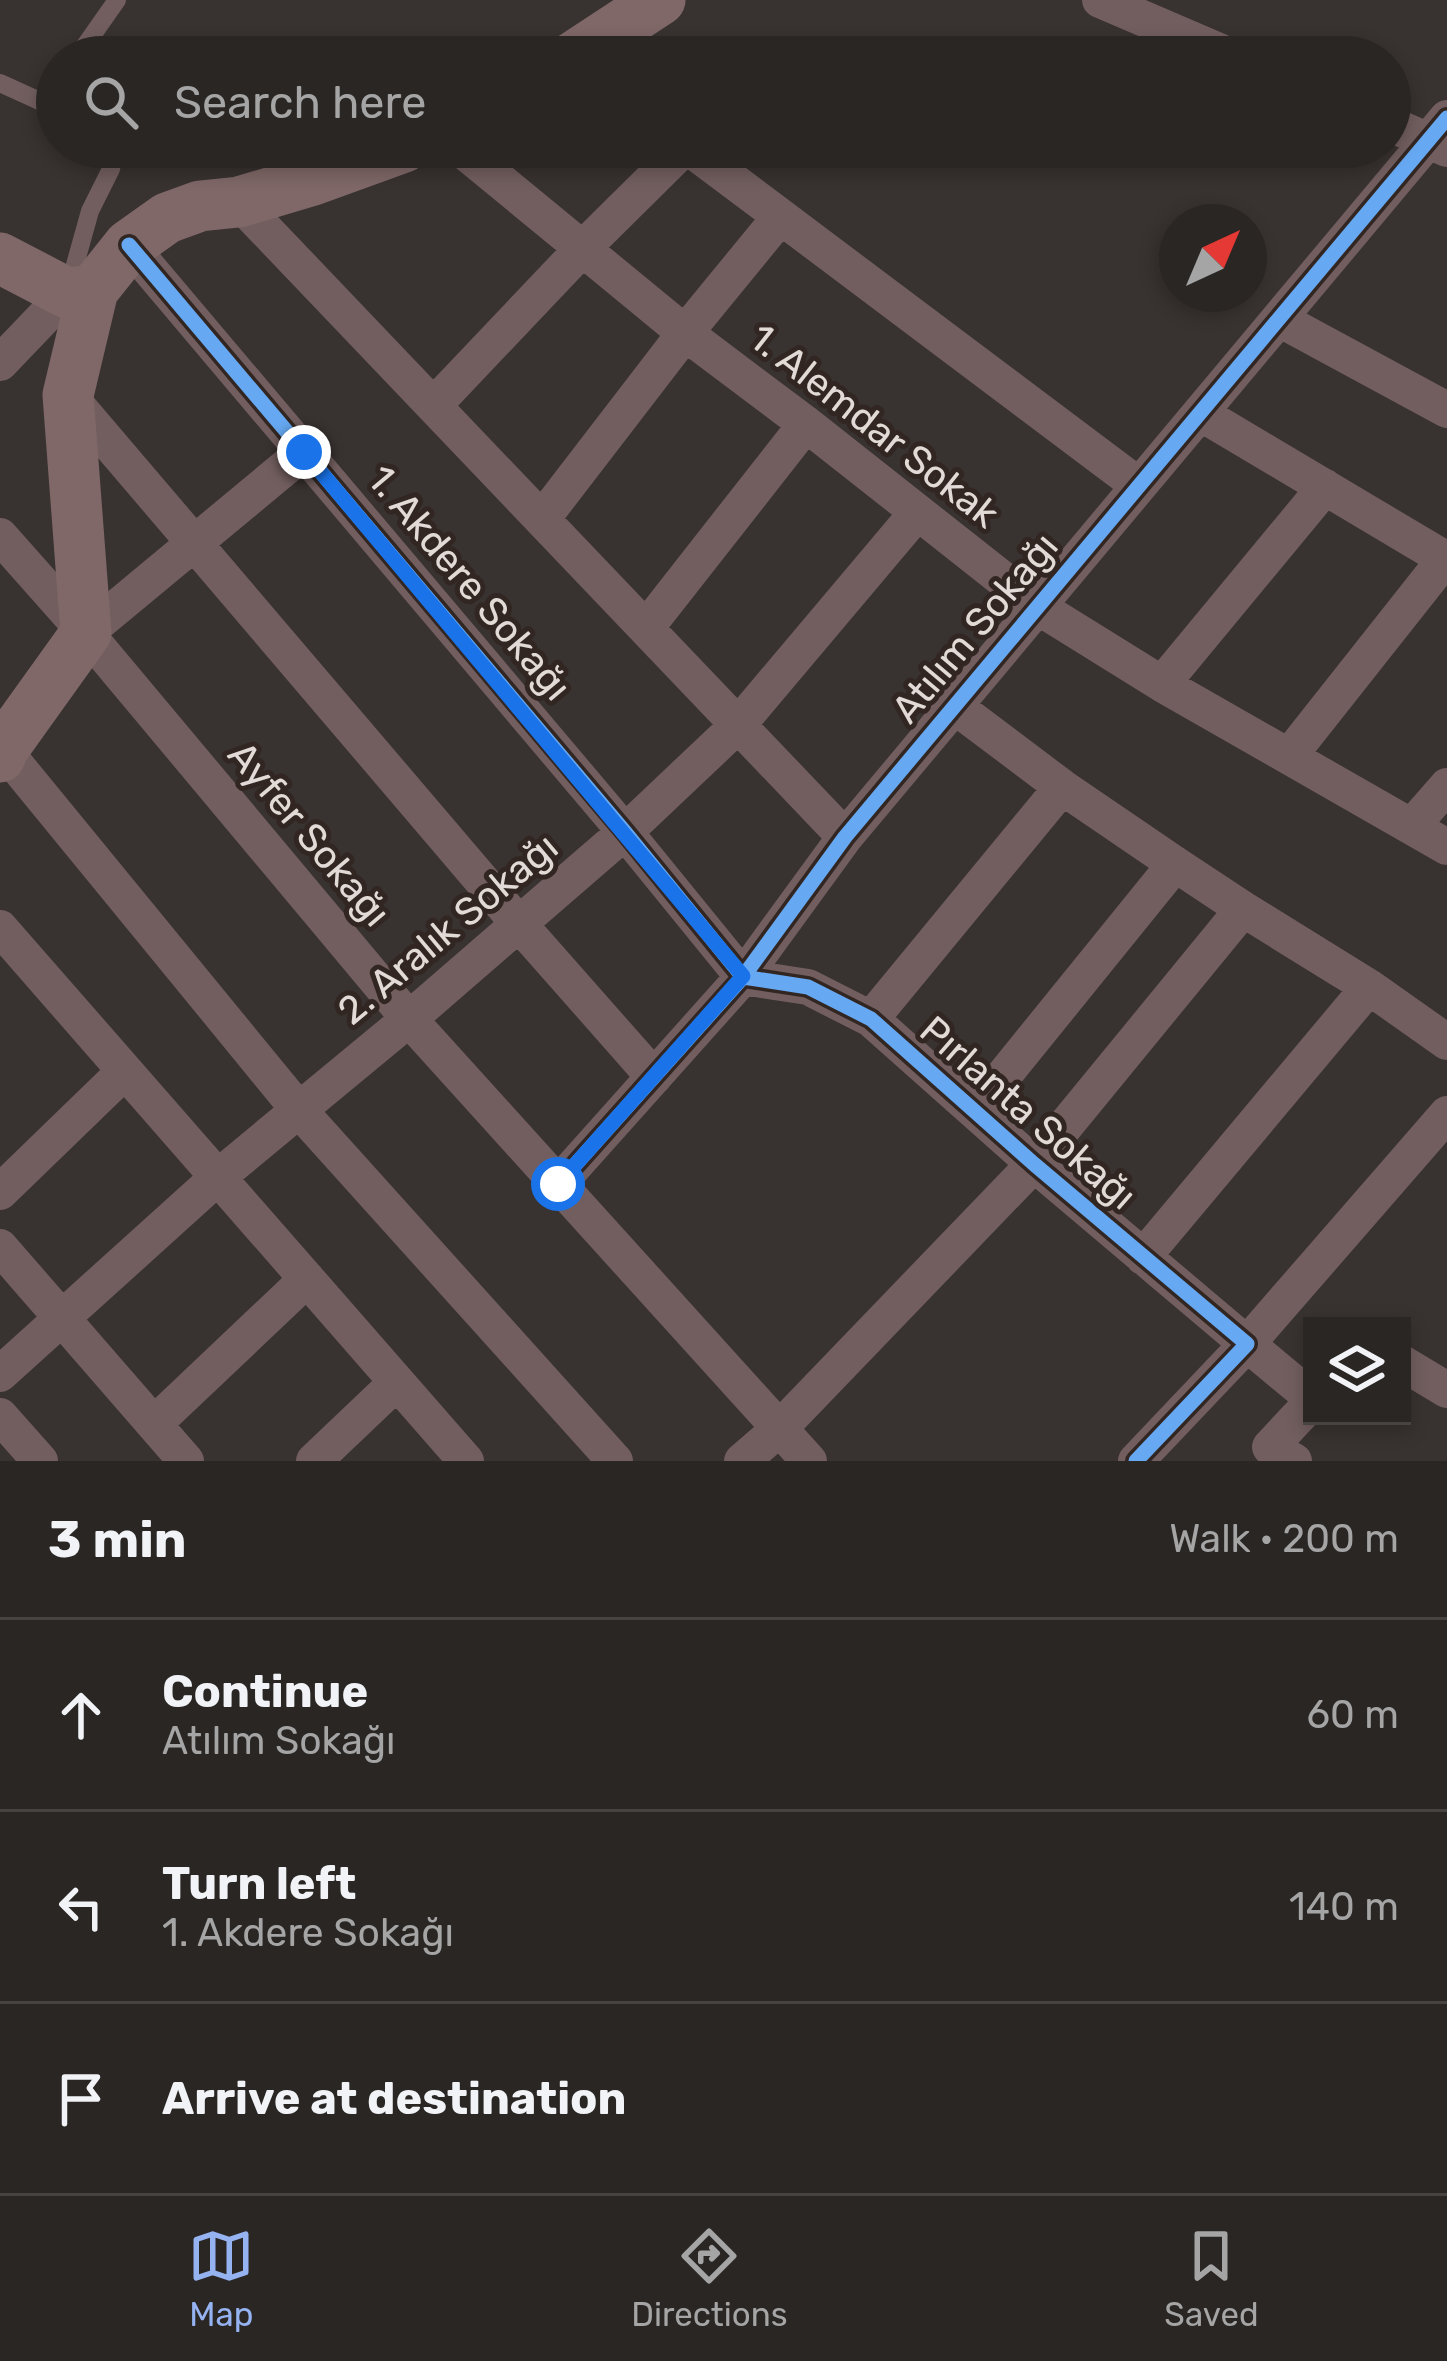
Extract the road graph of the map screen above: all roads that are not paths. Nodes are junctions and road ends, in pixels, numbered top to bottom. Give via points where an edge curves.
1 (117, 0) edge
2 (660, 0) edge
3 (1100, 0) edge
4 (91, 36) edge
5 (607, 36) edge
6 (1185, 36) edge
7 (0, 83) edge
8 (36, 96) edge
9 (1440, 135) edge
10 (111, 168) edge
11 (346, 168) edge
12 (484, 168) edge
13 (665, 168) edge
14 (715, 168) edge
15 (239, 202) junction
16 (780, 217) junction
17 (129, 245) junction
18 (582, 249) junction
19 (0, 258) edge
20 (80, 291) junction
21 (1279, 319) junction
22 (685, 333) junction
23 (0, 363) edge
24 (1441, 394) edge
25 (68, 395) junction
26 (434, 405) junction
27 (1201, 413) junction
28 (806, 424) junction
29 (304, 452) junction
30 (1138, 485) junction
31 (1324, 487) junction
32 (916, 514) junction
33 (542, 518) junction
34 (0, 536) edge
35 (194, 543) junction
36 (1446, 560) edge
37 (1038, 607) junction
38 (646, 628) junction
39 (86, 633) junction
40 (1162, 684) junction
41 (953, 705) junction
42 (738, 725) junction
43 (1, 753) edge
44 (1290, 755) junction
45 (1062, 787) junction
46 (1447, 787) edge
47 (1412, 826) junction
48 (625, 832) junction
49 (844, 837) junction
50 (1447, 847) edge
51 (1175, 864) junction
52 (1243, 909) junction
53 (519, 924) junction
54 (0, 928) edge
55 (743, 976) junction
56 (1369, 987) junction
57 (409, 1019) junction
58 (871, 1019) junction
59 (1447, 1042) edge
60 (125, 1071) junction
61 (654, 1077) junction
62 (298, 1109) junction
63 (975, 1112) junction
64 (1447, 1114) edge
65 (1034, 1164) junction
66 (218, 1177) junction
67 (558, 1184) junction
68 (0, 1192) edge
69 (0, 1246) edge
70 (1143, 1257) junction
71 (307, 1279) junction
72 (62, 1318) junction
73 (1246, 1344) junction
74 (1411, 1369) edge
75 (0, 1374) edge
76 (397, 1382) junction
77 (1447, 1390) edge
78 (1303, 1392) edge
79 (0, 1416) edge
80 (1303, 1416) edge
81 (154, 1424) junction
82 (779, 1429) junction
83 (1282, 1454) edge
84 (40, 1461) edge
85 (186, 1461) edge
86 (314, 1461) edge
87 (466, 1461) edge
88 (615, 1461) edge
89 (742, 1461) edge
90 (809, 1461) edge
91 (1136, 1461) edge

1 - 4 lane
2 - 5 main road
3 - 6 street
7 - 8 lane
9 - 21 street, Atılım Sokağı
10 - 20 lane via 90,211
11 - 15 main road
12 - 18 street, 1. Alemdar Sokak
13 - 18 street
14 - 16 street
15 - 17 main road via 166,218
15 - 26 street
16 - 22 street
16 - 30 street
17 - 20 main road
17 - 29 street, 1. Akdere Sokağı
18 - 22 street, 1. Alemdar Sokak
18 - 26 street
19 - 20 main road
20 - 23 street
20 - 25 main road
21 - 24 street
21 - 27 street, Atılım Sokağı
22 - 28 street, 1. Alemdar Sokak
22 - 33 street
25 - 35 street
25 - 39 main road
26 - 33 street
27 - 30 street, Atılım Sokağı
27 - 31 street
28 - 32 street, 1. Alemdar Sokak
28 - 38 street
29 - 35 street
29 - 48 street, 1. Akdere Sokağı
30 - 37 street, Atılım Sokağı
31 - 36 street
31 - 40 street
32 - 37 street, 1. Alemdar Sokak
32 - 42 street, 2. Aralık Sokağı
33 - 38 street
34 - 39 street, Ayfer Sokağı
35 - 39 street
35 - 53 street
36 - 44 street
37 - 40 street, 1. Alemdar Sokak
37 - 41 street, Atılım Sokağı
38 - 42 street
39 - 43 main road
39 - 57 street, Ayfer Sokağı
40 - 44 street, 1. Alemdar Sokak
41 - 45 street
41 - 49 street, Atılım Sokağı
42 - 48 street, 2. Aralık Sokağı
42 - 49 street
43 - 62 street
44 - 47 street, 1. Alemdar Sokak
45 - 51 street
45 - 58 street
46 - 47 street
47 - 50 street, 1. Alemdar Sokak
48 - 53 street, 2. Aralık Sokağı
48 - 55 street, 1. Akdere Sokağı
49 - 55 street, Atılım Sokağı
51 - 52 street
51 - 63 street
52 - 56 street
52 - 65 street
53 - 57 street, 2. Aralık Sokağı
53 - 61 street
54 - 60 street
55 - 58 street, Pırlanta Sokağı via 808,987
55 - 61 street, Atılım Sokağı
56 - 59 street
56 - 70 street
57 - 62 street, 2. Aralık Sokağı
57 - 67 street, Ayfer Sokağı
58 - 63 street, Pırlanta Sokağı
60 - 66 street
60 - 68 street
61 - 67 street, Atılım Sokağı
62 - 66 street, 2. Aralık Sokağı
62 - 88 street
63 - 65 street, Pırlanta Sokağı
64 - 73 street
65 - 70 street, Pırlanta Sokağı
65 - 82 street
66 - 71 street
66 - 72 street, 2. Aralık Sokağı
67 - 82 street, Ayfer Sokağı
69 - 72 street
70 - 73 street, Pırlanta Sokağı
71 - 76 street
71 - 81 street
72 - 75 street, 2. Aralık Sokağı
72 - 81 street
73 - 78 street, Pırlanta Sokağı
73 - 91 street
74 - 77 street
76 - 86 street
76 - 87 street
79 - 84 street
80 - 83 street
81 - 85 street
82 - 89 street
82 - 90 street, Ayfer Sokağı

